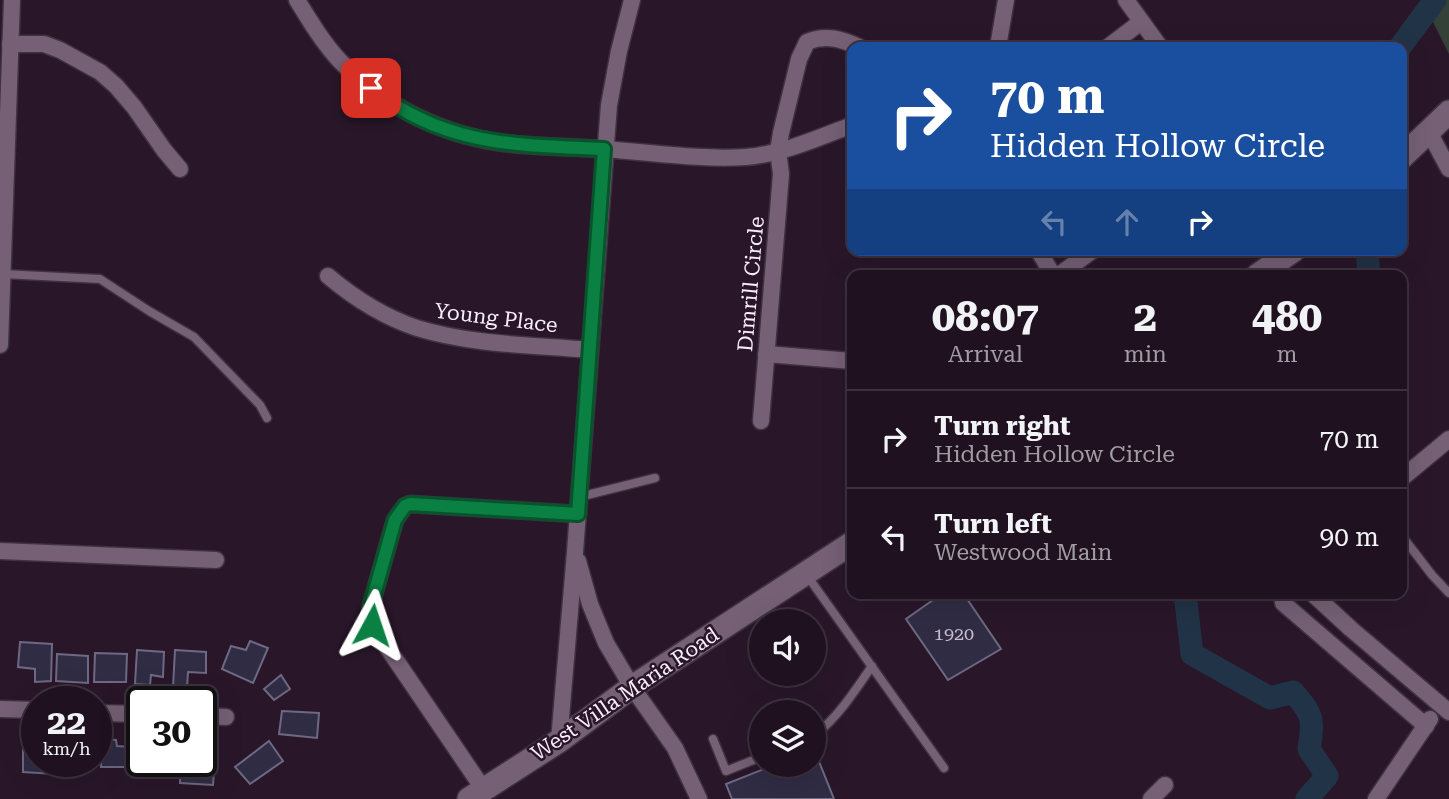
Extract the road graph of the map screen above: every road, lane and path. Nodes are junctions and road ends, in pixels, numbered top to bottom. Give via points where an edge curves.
1 (298, 0) edge
2 (632, 0) edge
3 (1006, 0) edge
4 (1126, 0) edge
5 (8, 3) edge
6 (1141, 22) junction
7 (849, 42) edge
8 (1000, 42) edge
9 (1115, 42) edge
10 (1156, 42) edge
11 (5, 43) edge
12 (4, 83) edge
13 (1449, 112) edge
14 (4, 123) edge
15 (847, 127) edge
16 (1429, 132) junction
17 (604, 149) junction
18 (1449, 150) edge
19 (778, 151) junction
20 (1407, 152) edge
21 (3, 163) edge
22 (180, 169) dead end
23 (1449, 169) edge
24 (2, 237) edge
25 (1085, 256) edge
26 (1285, 256) edge
27 (1066, 270) edge
28 (1265, 270) edge
29 (2, 274) junction
30 (328, 276) dead end
31 (0, 345) edge
32 (590, 350) junction
33 (766, 354) junction
34 (847, 361) edge
35 (267, 418) dead end
36 (761, 421) dead end
37 (1445, 449) edge
38 (1407, 475) edge
39 (655, 478) dead end
40 (579, 505) junction
41 (1407, 543) edge
42 (847, 546) edge
43 (0, 551) edge
44 (575, 552) junction
45 (216, 560) dead end
46 (806, 574) junction
47 (1449, 593) edge
48 (1283, 599) edge
49 (1318, 599) edge
50 (872, 666) junction
51 (632, 687) junction
52 (0, 709) edge
53 (1444, 709) edge
54 (21, 710) edge
55 (217, 717) edge
56 (226, 717) dead end
57 (1426, 726) junction
58 (826, 727) edge
59 (713, 739) dead end
60 (559, 741) junction
61 (749, 762) edge
62 (944, 768) dead end
63 (1165, 785) dead end
64 (481, 796) edge
65 (699, 799) edge
66 (1151, 799) edge
67 (1376, 799) edge

1 - 17 street via 339,60 407,113 474,138
2 - 17 street via 616,64
3 - 8 street
4 - 6 street
5 - 11 street
6 - 9 street
6 - 10 street
7 - 19 street, Dimrill Circle via 828,37 807,42
11 - 12 street
11 - 22 street via 44,44 100,72 134,107
12 - 14 street
13 - 16 main road
14 - 21 street
15 - 19 street
16 - 18 street
16 - 20 main road
16 - 23 street
17 - 19 street via 725,157
17 - 32 street
19 - 33 street, Dimrill Circle
21 - 24 street
24 - 29 street
25 - 27 street
26 - 28 main road
29 - 31 street
29 - 35 lane via 100,279 194,337 260,405
30 - 32 street, Young Place via 350,295 415,327 476,340
32 - 40 street
33 - 34 street
33 - 36 street, Dimrill Circle
37 - 38 street
39 - 40 lane
40 - 44 street
40 - 64 street via 410,504 395,520 371,605 372,625
41 - 47 lane
42 - 46 main road, West Villa Maria Road
43 - 45 street
44 - 51 street via 606,643
44 - 60 street
46 - 50 lane
46 - 51 main road, West Villa Maria Road
48 - 57 street
49 - 53 street
50 - 58 lane
50 - 62 lane
51 - 60 main road, West Villa Maria Road
51 - 65 street via 675,748
52 - 54 street
53 - 57 street
55 - 56 street
57 - 67 street
59 - 61 lane via 726,771
60 - 64 main road, West Villa Maria Road
63 - 66 street

